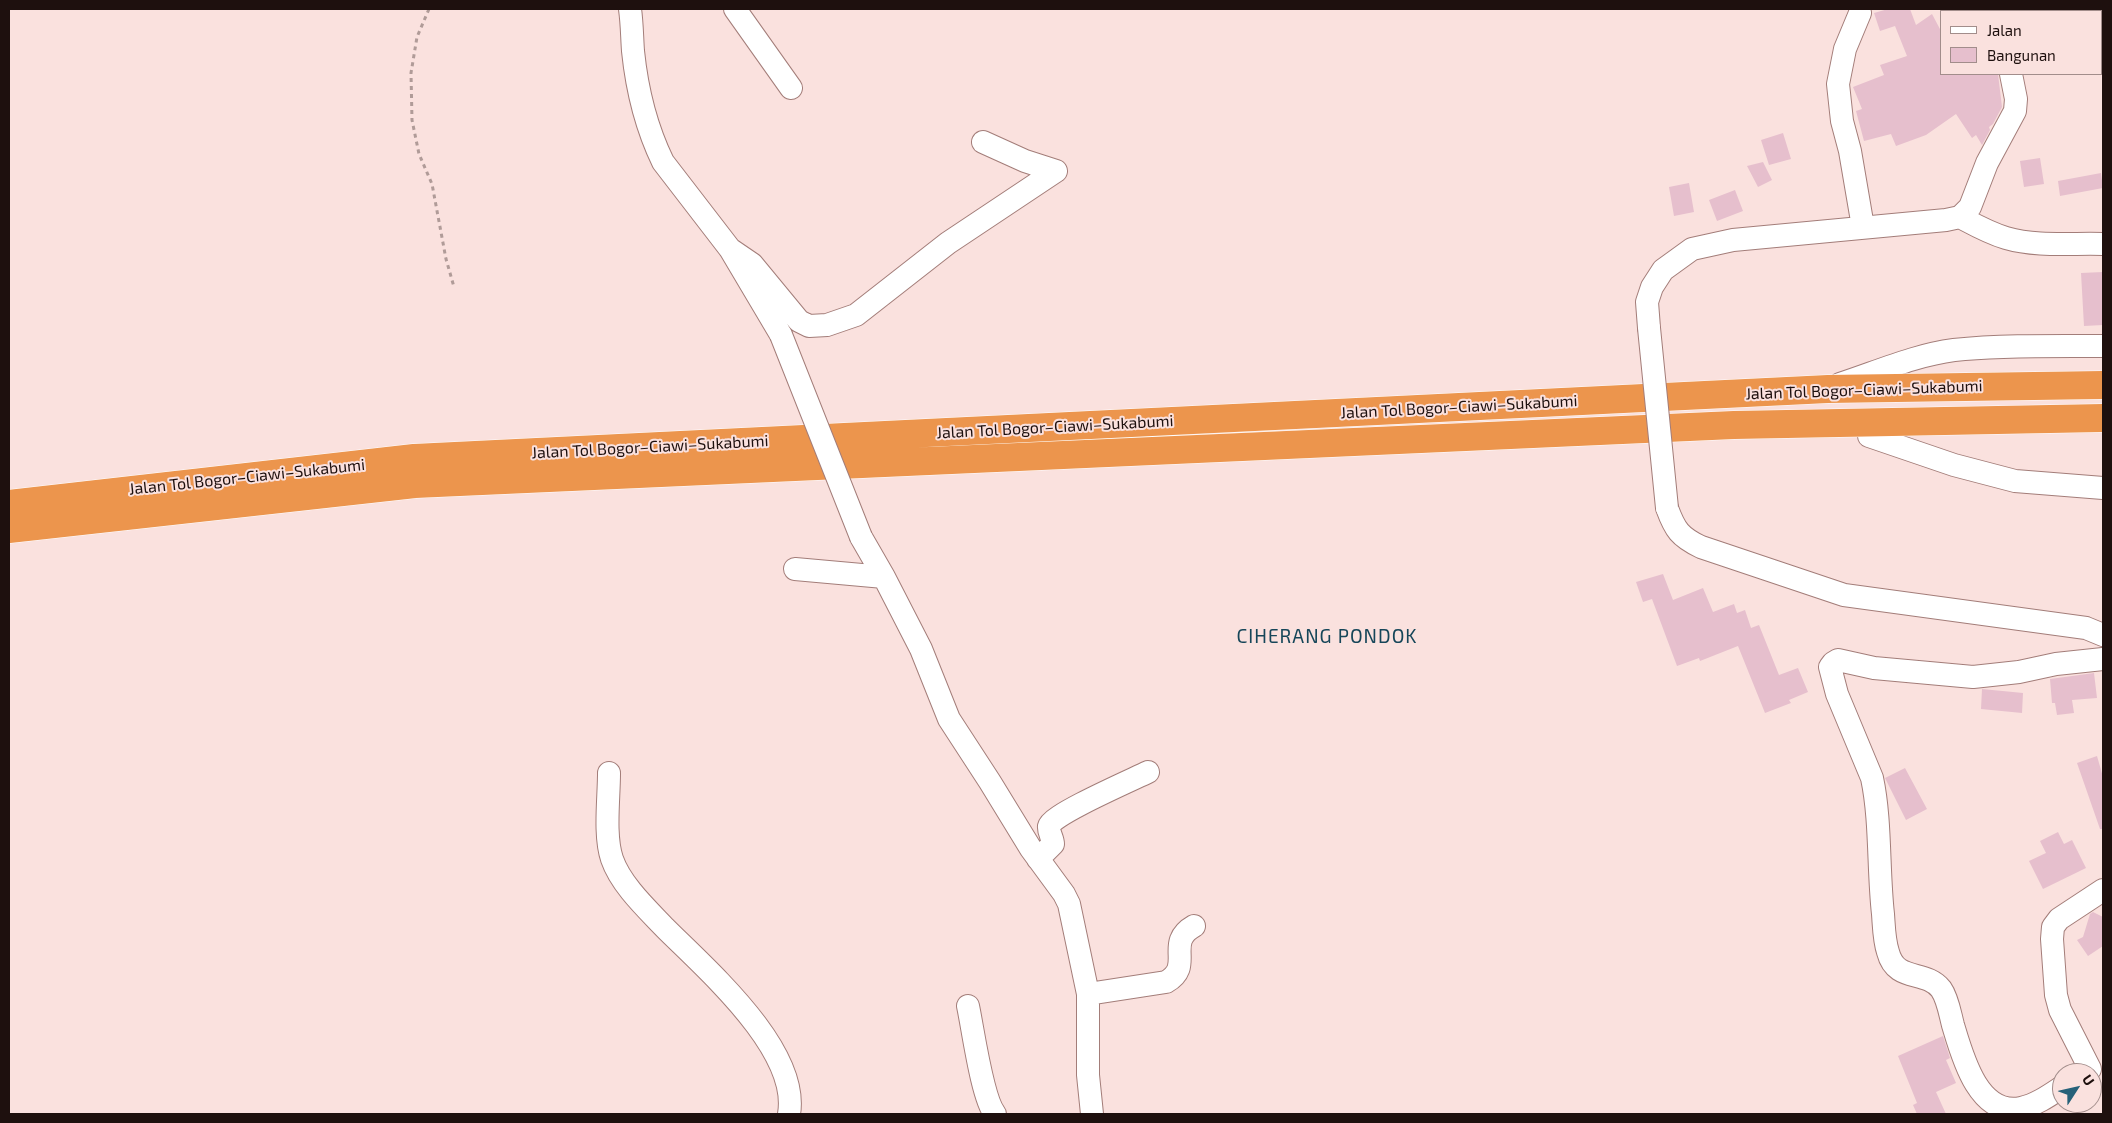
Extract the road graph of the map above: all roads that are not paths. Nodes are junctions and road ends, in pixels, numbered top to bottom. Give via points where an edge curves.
1 (630, 9) edge
2 (735, 9) edge
3 (1860, 13) dead end
4 (2011, 75) edge
5 (791, 88) dead end
6 (983, 142) dead end
7 (1960, 217) junction
8 (1863, 227) junction
9 (2103, 244) edge
10 (730, 249) junction
11 (2103, 346) edge
12 (2103, 385) edge
13 (1828, 389) junction
14 (2103, 418) edge
15 (1868, 422) junction
16 (2103, 488) edge
17 (9, 504) edge
18 (9, 530) edge
19 (795, 569) dead end
20 (884, 577) junction
21 (2103, 634) edge
22 (2103, 660) edge
23 (609, 772) dead end
24 (1148, 772) dead end
25 (1038, 859) junction
26 (2103, 890) edge
27 (1194, 926) dead end
28 (1088, 994) junction
29 (968, 1006) dead end
30 (2089, 1063) edge
31 (2052, 1092) edge
32 (789, 1114) edge
33 (995, 1114) edge
34 (1092, 1114) edge

1 - 10 street via 637,81 643,112 656,146 663,162
2 - 5 street
3 - 8 street via 1845,49 1838,84
4 - 7 street via 2016,99 2014,111 1987,163 1970,208
6 - 10 street via 1056,171 948,243 844,320 809,326 800,321 752,264
7 - 8 street
7 - 9 street via 1983,230 2016,240
8 - 21 street, bridge via 1733,240 1692,249 1663,270 1652,287 1646,302 1667,508 1674,527 1685,539 1701,548 1844,595 2070,625
10 - 20 street, bridge via 781,335 862,537
11 - 13 street via 1953,350 1909,361
12 - 13 highway, Jalan Tol Bogor–Ciawi–Sukabumi
13 - 17 highway, Jalan Tol Bogor–Ciawi–Sukabumi via 414,458
14 - 15 highway, Jalan Tol Bogor–Ciawi–Sukabumi
15 - 16 street via 1870,436 1954,464 2016,481
15 - 18 highway, Jalan Tol Bogor–Ciawi–Sukabumi via 1724,425 415,484
19 - 20 street
20 - 25 street via 920,649 949,719
22 - 31 street via 1973,677 1874,668 1838,660 1830,668 1875,792 1885,936 1892,963 1901,972 1930,980 1940,989 1965,1064 1976,1084 1994,1102 2012,1109 2022,1108
23 - 32 street via 608,839 612,860 644,907 717,981 772,1047 790,1092
24 - 25 street via 1053,820 1049,826 1053,844
25 - 28 street via 1069,904
26 - 30 street via 2059,919 2053,927 2052,939 2060,1010
27 - 28 street via 1180,941 1180,968 1175,977 1166,982
28 - 34 street via 1088,1076
29 - 33 street via 986,1093

